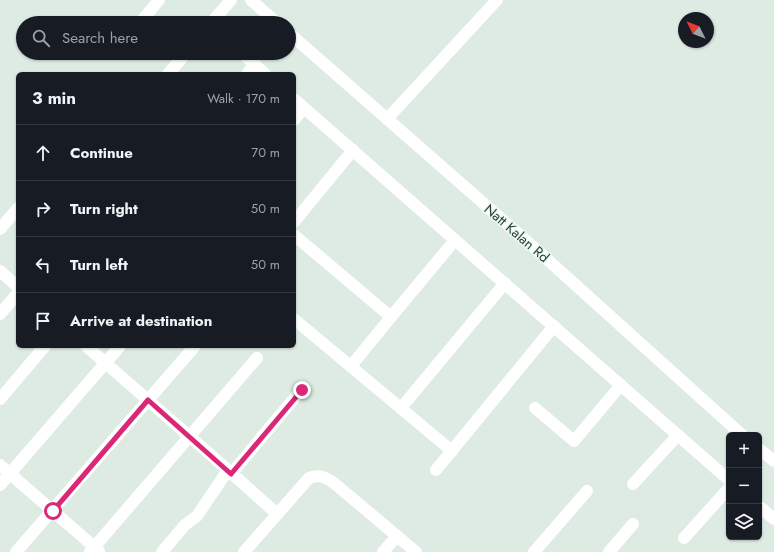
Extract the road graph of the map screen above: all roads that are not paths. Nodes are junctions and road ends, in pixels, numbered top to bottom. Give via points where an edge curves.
1 (159, 0) edge
2 (231, 0) edge
3 (251, 0) edge
4 (497, 0) edge
5 (146, 16) edge
6 (218, 16) edge
7 (269, 16) edge
8 (296, 39) edge
9 (180, 60) edge
10 (250, 60) edge
11 (254, 64) junction
12 (170, 72) edge
13 (248, 72) edge
14 (264, 72) edge
15 (296, 101) edge
16 (304, 108) junction
17 (296, 118) edge
18 (387, 119) junction
19 (353, 150) junction
20 (16, 210) edge
21 (296, 220) edge
22 (0, 230) edge
23 (296, 237) edge
24 (455, 240) junction
25 (0, 272) edge
26 (505, 284) junction
27 (16, 285) edge
28 (16, 296) edge
29 (0, 314) edge
30 (390, 317) junction
31 (296, 321) edge
32 (554, 326) junction
33 (43, 348) edge
34 (88, 348) edge
35 (118, 348) edge
36 (193, 348) edge
37 (257, 358) dead end
38 (105, 363) junction
39 (351, 366) junction
40 (621, 385) junction
41 (302, 390) dead end
42 (0, 399) edge
43 (148, 400) junction
44 (401, 408) junction
45 (535, 408) dead end
46 (739, 432) edge
47 (678, 435) junction
48 (189, 436) junction
49 (452, 451) junction
50 (762, 451) edge
51 (774, 461) edge
52 (0, 465) edge
53 (436, 470) dead end
54 (229, 472) junction
55 (10, 474) junction
56 (726, 477) edge
57 (633, 484) dead end
58 (0, 485) edge
59 (587, 491) dead end
60 (726, 491) edge
61 (762, 509) edge
62 (53, 511) junction
63 (278, 514) junction
64 (774, 519) edge
65 (633, 524) dead end
66 (397, 536) junction
67 (684, 538) dead end
68 (95, 550) edge
69 (16, 552) edge
70 (162, 552) edge
71 (244, 552) edge
72 (383, 552) edge
73 (416, 552) edge
74 (534, 552) edge
75 (609, 552) edge

1 - 5 street
2 - 6 street
3 - 7 street
4 - 18 street
8 - 18 street, Natt Kalan Rd
9 - 12 street
10 - 11 street
11 - 13 street
11 - 14 street
15 - 16 street
16 - 17 street
16 - 19 street
18 - 46 street, Natt Kalan Rd
19 - 21 street
19 - 24 street
20 - 22 street
23 - 30 street
24 - 26 street
24 - 30 street
25 - 27 street
26 - 32 street
26 - 44 street
28 - 29 street
30 - 39 street
31 - 39 street
32 - 40 street
32 - 49 street
33 - 42 street
34 - 38 street
35 - 38 street
36 - 43 street
37 - 48 street
38 - 43 street
38 - 55 street
39 - 44 street
40 - 45 street via 574,441
40 - 47 street
41 - 54 street
43 - 48 street
43 - 62 street
44 - 49 street
47 - 56 street
47 - 57 street
48 - 54 street
48 - 68 street
49 - 53 street
50 - 51 street
52 - 55 street
54 - 63 street
54 - 70 street via 197,516 185,525
55 - 58 street
55 - 62 street
59 - 74 street
60 - 67 street
61 - 64 street
62 - 68 street
62 - 69 street
63 - 66 street via 309,478 317,475 326,477 334,483
63 - 71 street
65 - 75 street
66 - 72 street
66 - 73 street

